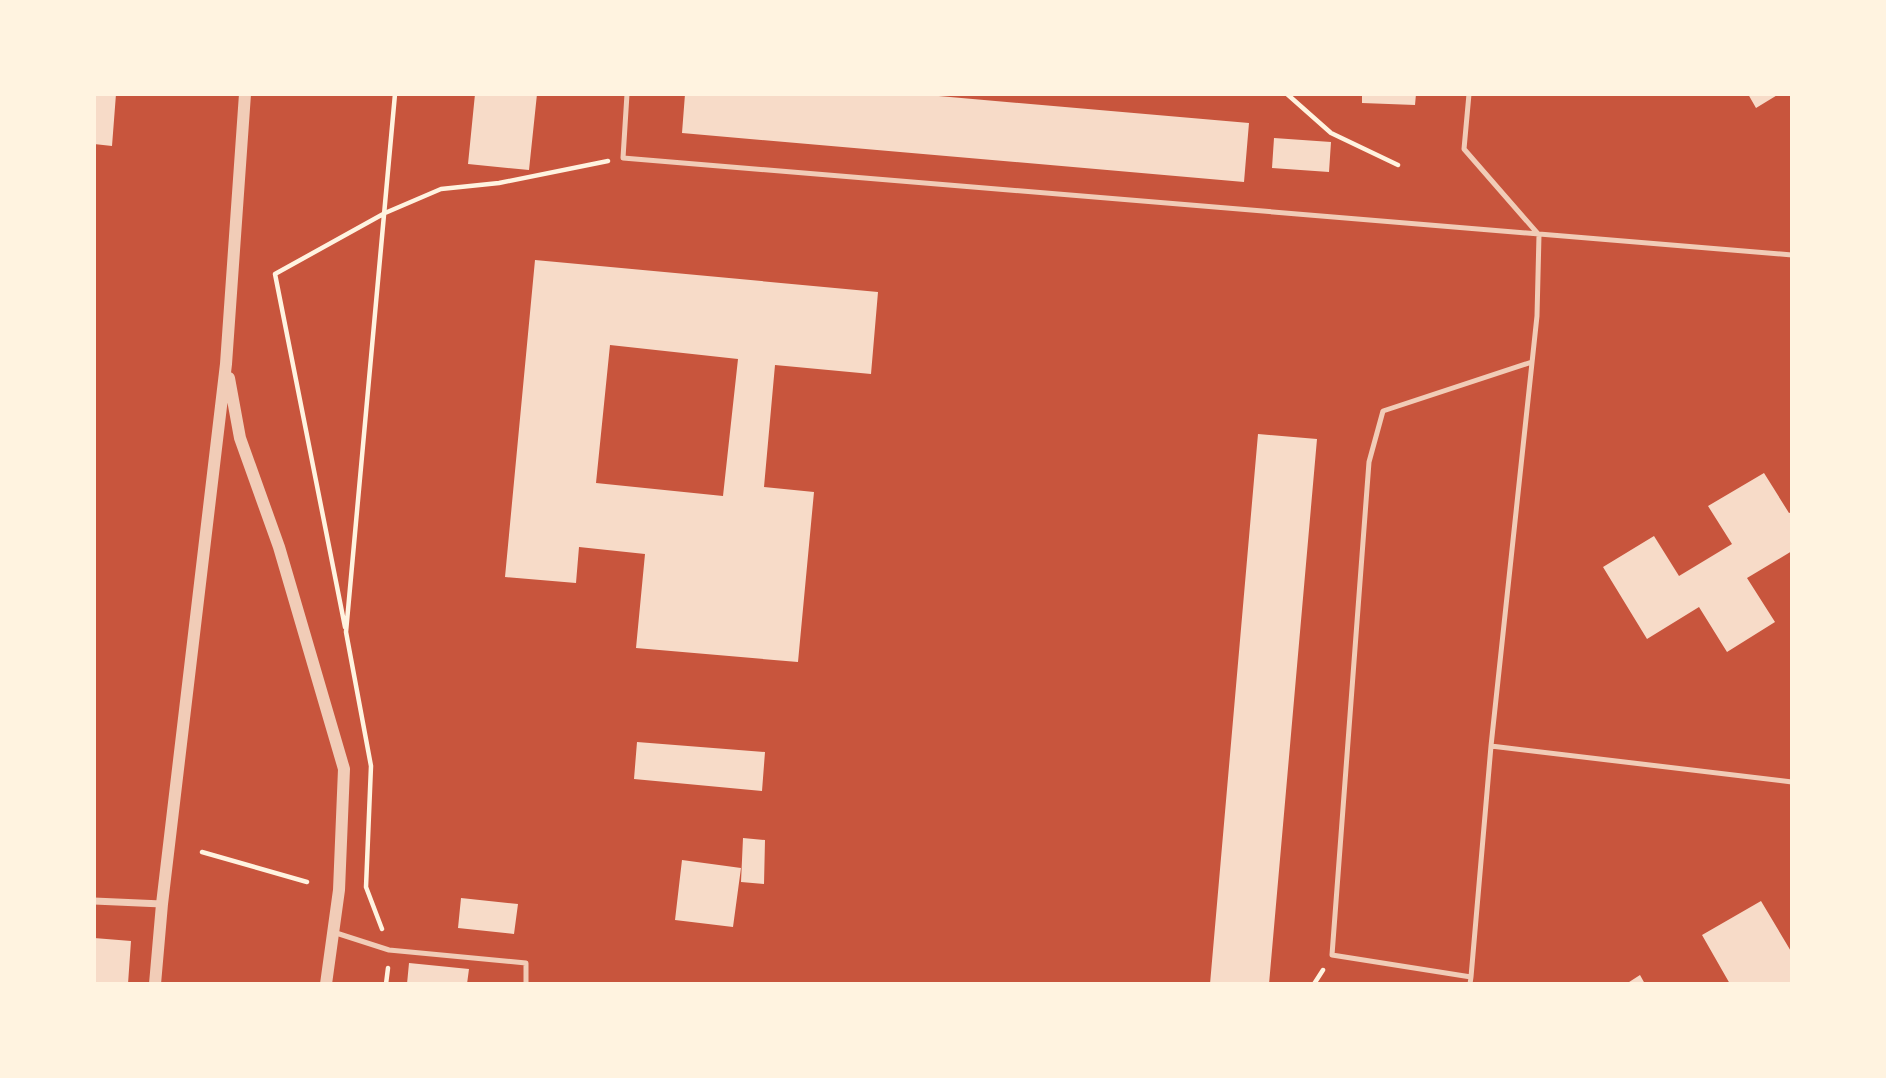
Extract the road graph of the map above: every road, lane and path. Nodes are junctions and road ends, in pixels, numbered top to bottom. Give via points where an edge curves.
1 (245, 94) edge
2 (396, 94) edge
3 (627, 94) edge
4 (1287, 94) edge
5 (1469, 94) edge
6 (623, 158) junction
7 (1398, 165) dead end
8 (385, 213) junction
9 (1539, 235) junction
10 (1791, 255) edge
11 (1532, 362) junction
12 (226, 364) junction
13 (346, 632) junction
14 (1491, 746) junction
15 (1791, 782) edge
16 (202, 852) dead end
17 (307, 882) dead end
18 (94, 901) edge
19 (162, 904) junction
20 (333, 932) junction
21 (389, 950) junction
22 (1470, 980) edge
23 (155, 984) edge
24 (326, 984) edge
25 (386, 984) edge
26 (526, 984) edge

1 - 12 street
2 - 8 path
3 - 6 lane
4 - 7 path via 1331,133
5 - 9 lane via 1464,149
6 - 8 path via 499,183 441,189
6 - 9 lane
8 - 13 path
8 - 13 path via 275,274
9 - 10 lane
9 - 11 lane
11 - 14 lane
11 - 22 lane via 1383,411 1369,463 1332,956
12 - 19 street
12 - 20 street via 240,438 279,547 344,769
13 - 21 path via 372,766 366,887
14 - 15 lane
14 - 22 lane
16 - 17 path
18 - 19 street
19 - 23 street
20 - 21 lane
20 - 24 street
21 - 25 path
21 - 26 lane via 526,963

